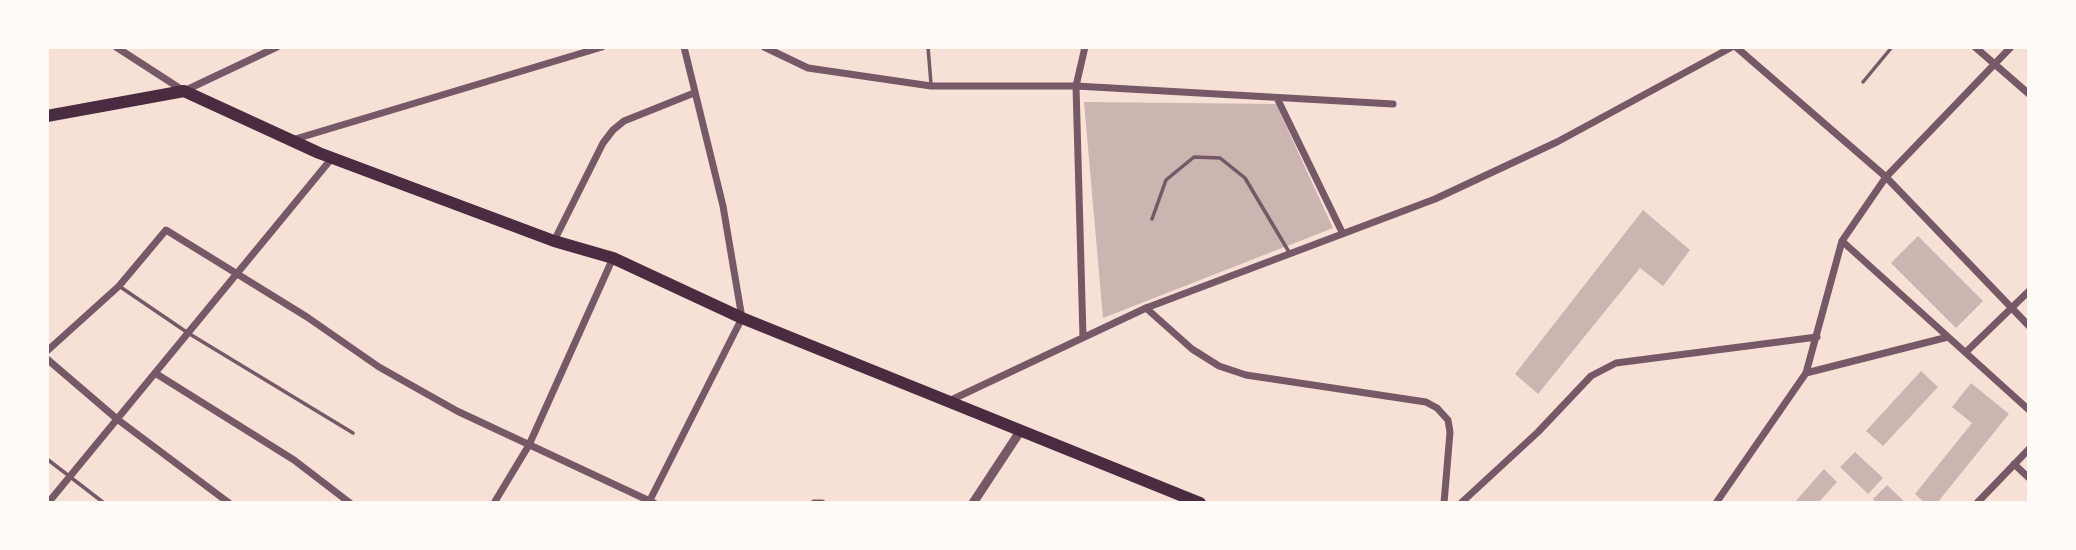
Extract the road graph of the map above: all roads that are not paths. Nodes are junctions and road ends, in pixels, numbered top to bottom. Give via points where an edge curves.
1 (116, 47) edge
2 (277, 47) edge
3 (602, 47) edge
4 (684, 47) edge
5 (764, 47) edge
6 (928, 47) edge
7 (1085, 47) edge
8 (1734, 47) edge
9 (1892, 47) edge
10 (1975, 47) edge
11 (2011, 47) edge
12 (1995, 64) junction
13 (1863, 82) dead end
14 (931, 86) junction
15 (1076, 86) junction
16 (184, 91) junction
17 (694, 93) junction
18 (2029, 94) edge
19 (1278, 98) junction
20 (1393, 104) dead end
21 (47, 116) edge
22 (292, 140) junction
23 (332, 158) junction
24 (1886, 177) junction
25 (1152, 219) dead end
26 (1342, 232) junction
27 (554, 241) junction
28 (1842, 241) junction
29 (1289, 253) junction
30 (613, 258) junction
31 (236, 275) junction
32 (119, 286) junction
33 (2029, 290) edge
34 (1146, 308) junction
35 (2011, 308) junction
36 (742, 318) junction
37 (2029, 326) edge
38 (188, 333) junction
39 (1083, 337) junction
40 (1817, 337) junction
41 (1948, 337) junction
42 (47, 351) edge
43 (1966, 352) junction
44 (47, 359) edge
45 (155, 373) junction
46 (1806, 373) junction
47 (951, 400) junction
48 (2029, 410) edge
49 (117, 419) junction
50 (1021, 430) junction
51 (353, 433) dead end
52 (529, 445) junction
53 (2029, 449) edge
54 (47, 459) edge
55 (2014, 464) junction
56 (69, 477) junction
57 (2029, 478) edge
58 (652, 502) edge
59 (48, 503) edge
60 (104, 503) edge
61 (229, 503) edge
62 (350, 503) edge
63 (494, 503) edge
64 (814, 503) edge
65 (822, 503) edge
66 (973, 503) edge
67 (1200, 503) edge
68 (1444, 503) edge
69 (1461, 503) edge
70 (1716, 503) edge
71 (1977, 503) edge

1 - 16 street
2 - 16 street
3 - 22 street
4 - 17 street
5 - 14 street via 808,68
6 - 14 lane
7 - 15 street
8 - 24 street
8 - 26 street via 1558,142 1435,199
9 - 13 lane
10 - 12 street
11 - 12 street
12 - 18 street
12 - 24 street
14 - 15 street
15 - 19 street
15 - 39 street
16 - 21 highway
16 - 22 highway
17 - 27 street via 624,121 613,130
17 - 36 street via 723,206
19 - 20 street
19 - 26 street
22 - 23 highway
23 - 27 highway
23 - 31 street
24 - 28 street
24 - 35 street
25 - 29 lane via 1166,180 1194,157 1220,158 1245,178
26 - 29 street
27 - 30 highway
28 - 40 street
28 - 41 street
29 - 34 street
30 - 36 highway
30 - 52 street
31 - 32 street via 166,230
31 - 38 street
31 - 52 street via 379,367
32 - 38 lane
32 - 42 street
33 - 35 street
34 - 39 street
34 - 68 street via 1192,349 1233,370 1292,384 1426,402 1437,408 1448,420 1450,432
35 - 37 street
35 - 43 street
36 - 47 highway
36 - 58 street
38 - 45 street
38 - 51 lane
39 - 47 street
40 - 46 street
40 - 69 street via 1616,363 1591,376
41 - 43 street
41 - 46 street
43 - 48 street
44 - 49 street
45 - 49 street
45 - 62 street via 294,460
46 - 70 street
47 - 50 highway
49 - 56 street
49 - 61 street
50 - 66 street
50 - 67 highway
52 - 58 street
52 - 63 street
53 - 55 street
54 - 56 lane
55 - 57 street
55 - 71 street
56 - 59 street
56 - 60 lane
64 - 65 street

